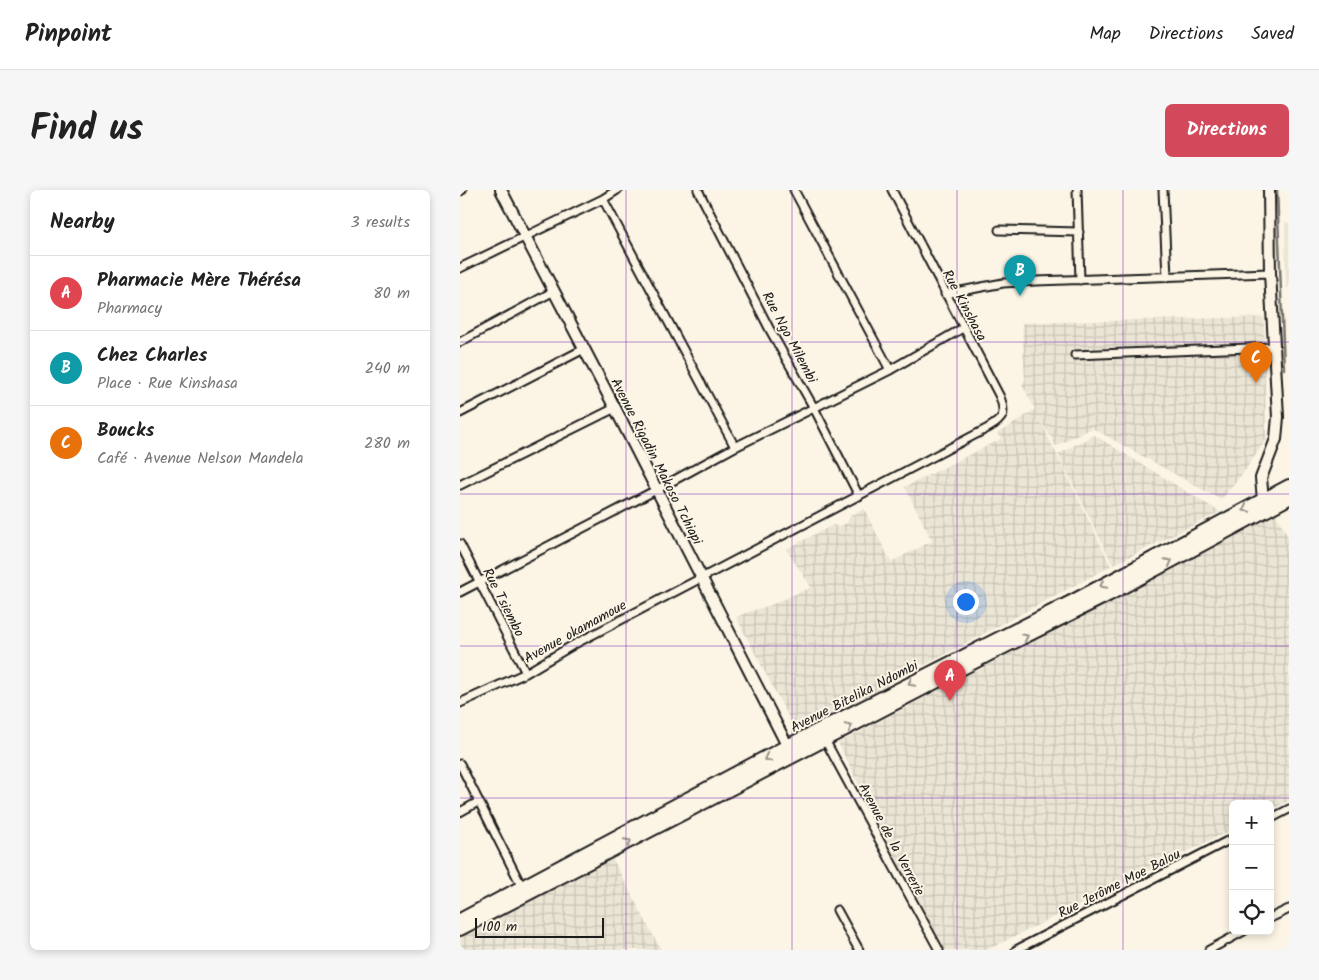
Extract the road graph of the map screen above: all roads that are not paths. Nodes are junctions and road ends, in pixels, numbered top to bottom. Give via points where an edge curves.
1 (501, 190) edge
2 (617, 190) edge
3 (698, 190) edge
4 (794, 190) edge
5 (892, 190) edge
6 (1078, 190) edge
7 (1163, 190) edge
8 (1269, 190) edge
9 (604, 198) junction
10 (999, 230) dead end
11 (1079, 232) junction
12 (524, 235) junction
13 (460, 268) edge
14 (1270, 273) junction
15 (1167, 277) junction
16 (1080, 280) junction
17 (554, 291) junction
18 (945, 294) junction
19 (963, 328) junction
20 (460, 342) edge
21 (1274, 347) junction
22 (584, 349) junction
23 (1075, 355) dead end
24 (890, 370) junction
25 (615, 408) junction
26 (814, 408) junction
27 (460, 414) edge
28 (988, 428) joint
29 (735, 447) junction
30 (460, 485) edge
31 (1289, 486) edge
32 (656, 490) junction
33 (859, 496) junction
34 (1289, 498) edge
35 (1263, 500) junction
36 (460, 544) edge
37 (701, 579) junction
38 (480, 581) junction
39 (460, 592) edge
40 (526, 673) junction
41 (460, 703) edge
42 (825, 740) junction
43 (790, 751) junction
44 (460, 764) edge
45 (478, 802) junction
46 (1289, 809) edge
47 (460, 812) edge
48 (1274, 817) edge
49 (1229, 840) edge
50 (522, 887) junction
51 (1289, 909) edge
52 (838, 910) dead end
53 (1274, 916) edge
54 (460, 920) edge
55 (460, 929) edge
56 (1237, 935) edge
57 (859, 950) edge
58 (939, 950) edge
59 (1016, 950) edge
60 (1209, 950) edge

1 - 12 street, Avenue Rigadin Makoso Tchiapi
2 - 9 street
3 - 26 street, Rue Ngo Milembi
4 - 24 street
5 - 18 street, Rue Kinshasa
6 - 11 street
7 - 15 street
8 - 14 street
9 - 12 street
9 - 29 street
10 - 11 street
11 - 16 street
12 - 13 street
12 - 17 street, Avenue Rigadin Makoso Tchiapi
14 - 15 street
14 - 21 street
15 - 16 street
16 - 18 street via 1003,283
17 - 20 street
17 - 22 street, Avenue Rigadin Makoso Tchiapi
18 - 19 street, Rue Kinshasa
19 - 24 street
19 - 28 street, Rue Kinshasa via 1004,408 1002,417
21 - 23 street
21 - 35 street via 1278,417 1276,440 1261,478
22 - 25 street, Avenue Rigadin Makoso Tchiapi
22 - 27 street
24 - 26 street
25 - 30 street
25 - 32 street, Avenue Rigadin Makoso Tchiapi
26 - 29 street
26 - 33 street, Rue Ngo Milembi
28 - 33 street, Avenue okamamoue
29 - 32 street
31 - 35 highway, Avenue Bitelika Ndombi
32 - 37 street, Avenue Rigadin Makoso Tchiapi
32 - 38 street
33 - 37 street, Avenue okamamoue
42 -> 34 highway, Avenue Bitelika Ndombi
35 -> 43 highway, Avenue Bitelika Ndombi
36 - 38 street, Rue Tsiembo
37 - 40 street, Avenue okamamoue
37 - 43 street, Avenue Rigadin Makoso Tchiapi
38 - 39 street
38 - 40 street, Rue Tsiembo
40 - 41 street, Avenue okamamoue
42 - 43 highway, Avenue Bitelika Ndombi
42 - 58 street, Avenue de la Verrerie
43 -> 50 highway, Avenue Bitelika Ndombi
55 -> 43 highway, Avenue Bitelika Ndombi
44 - 45 street
45 - 47 street
45 - 50 street
46 - 48 street
49 - 59 street, Rue Jerôme Moe Balou
50 - 54 highway, Avenue Bitelika Ndombi
51 - 53 street
52 - 57 street
56 - 60 street

